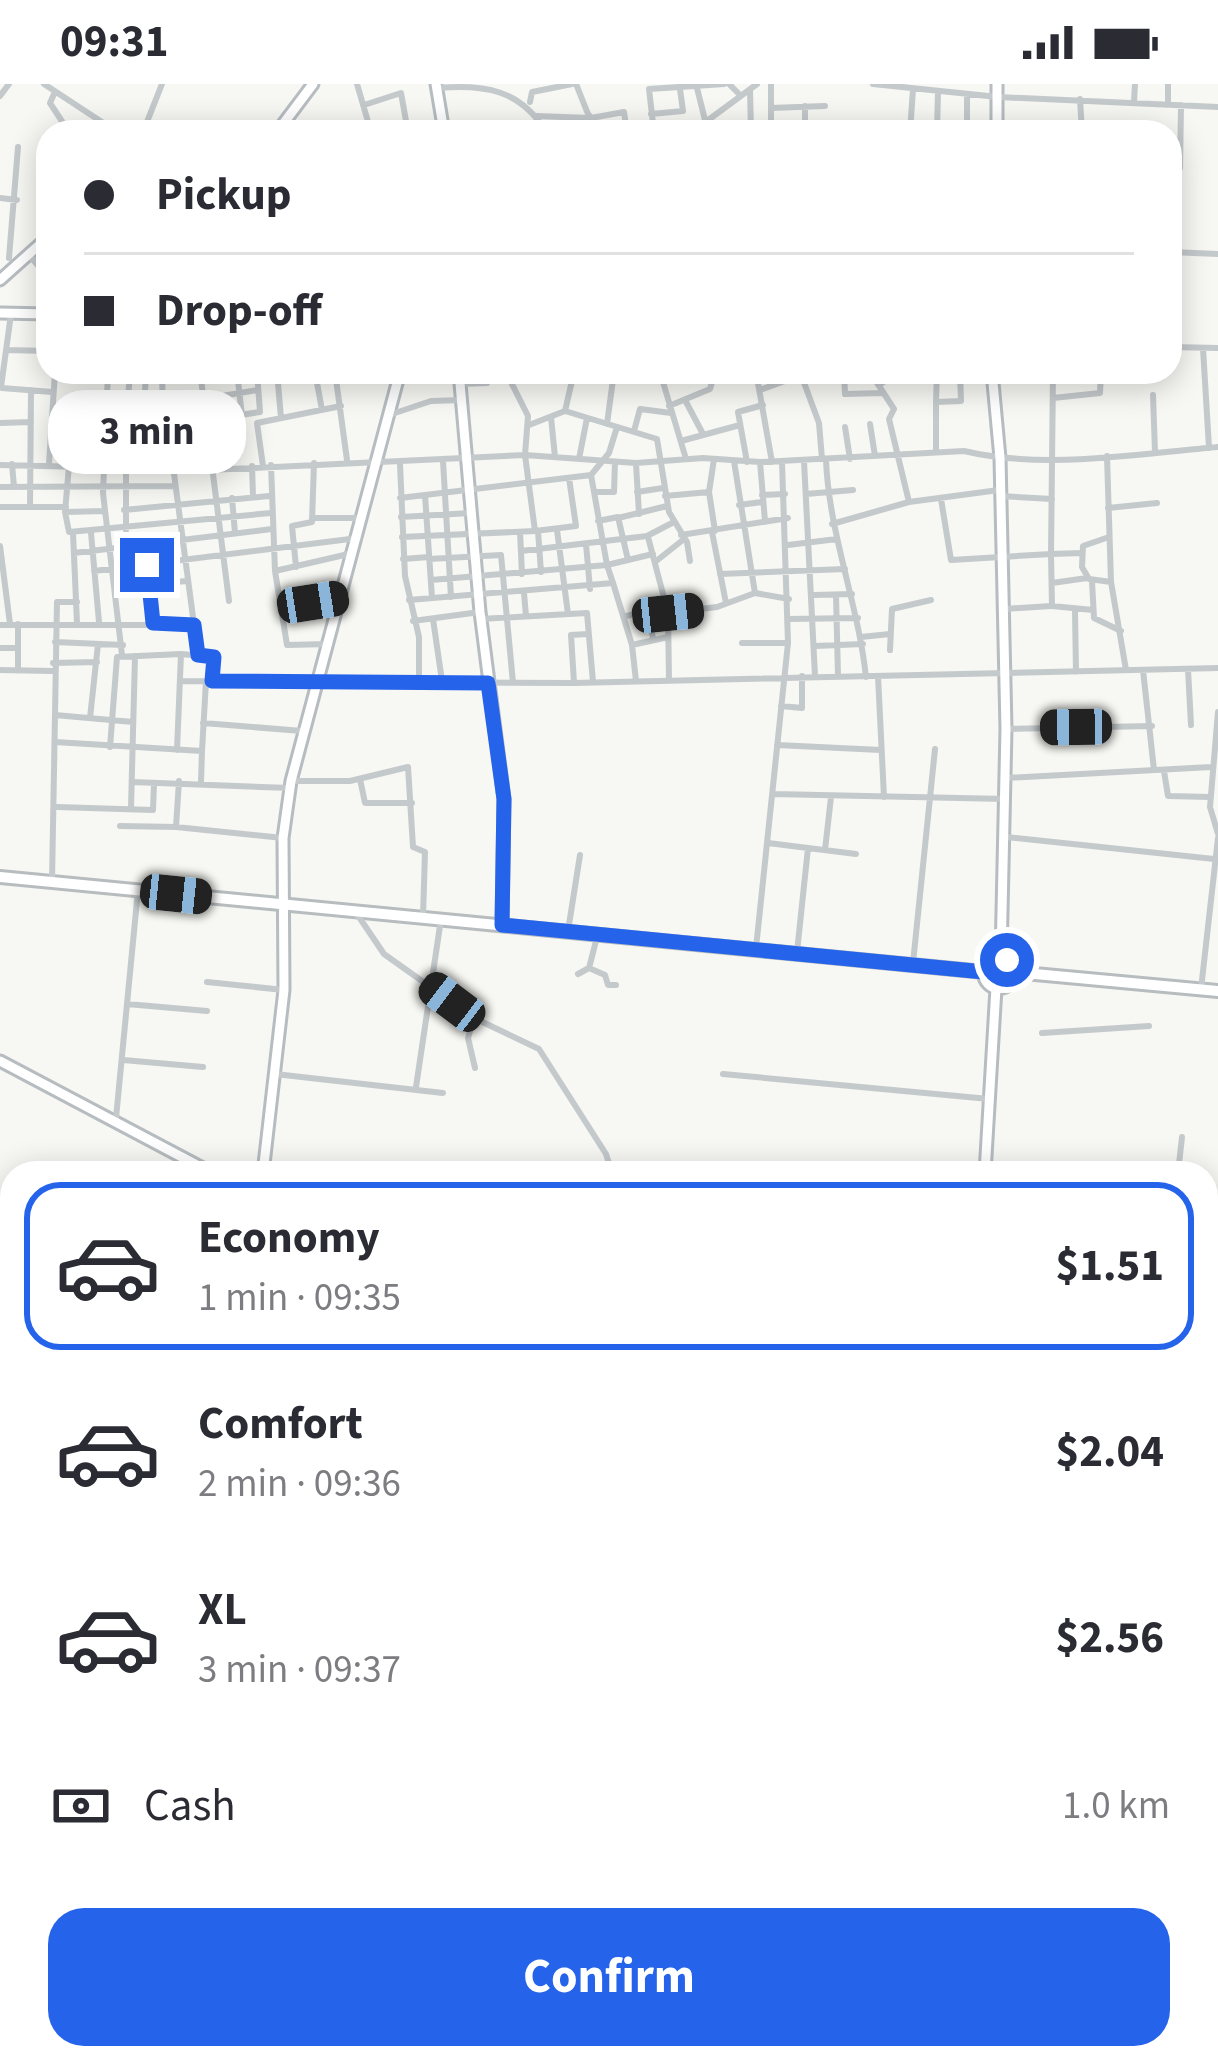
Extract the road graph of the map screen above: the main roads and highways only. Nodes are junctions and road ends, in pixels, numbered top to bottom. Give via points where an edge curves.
1 (3, 879) edge
2 (984, 972) junction
3 (1014, 972) junction
4 (1218, 991) edge

1 - 2 main road
2 - 3 main road via 1000,958
2 - 3 main road via 996,988
3 - 4 main road

